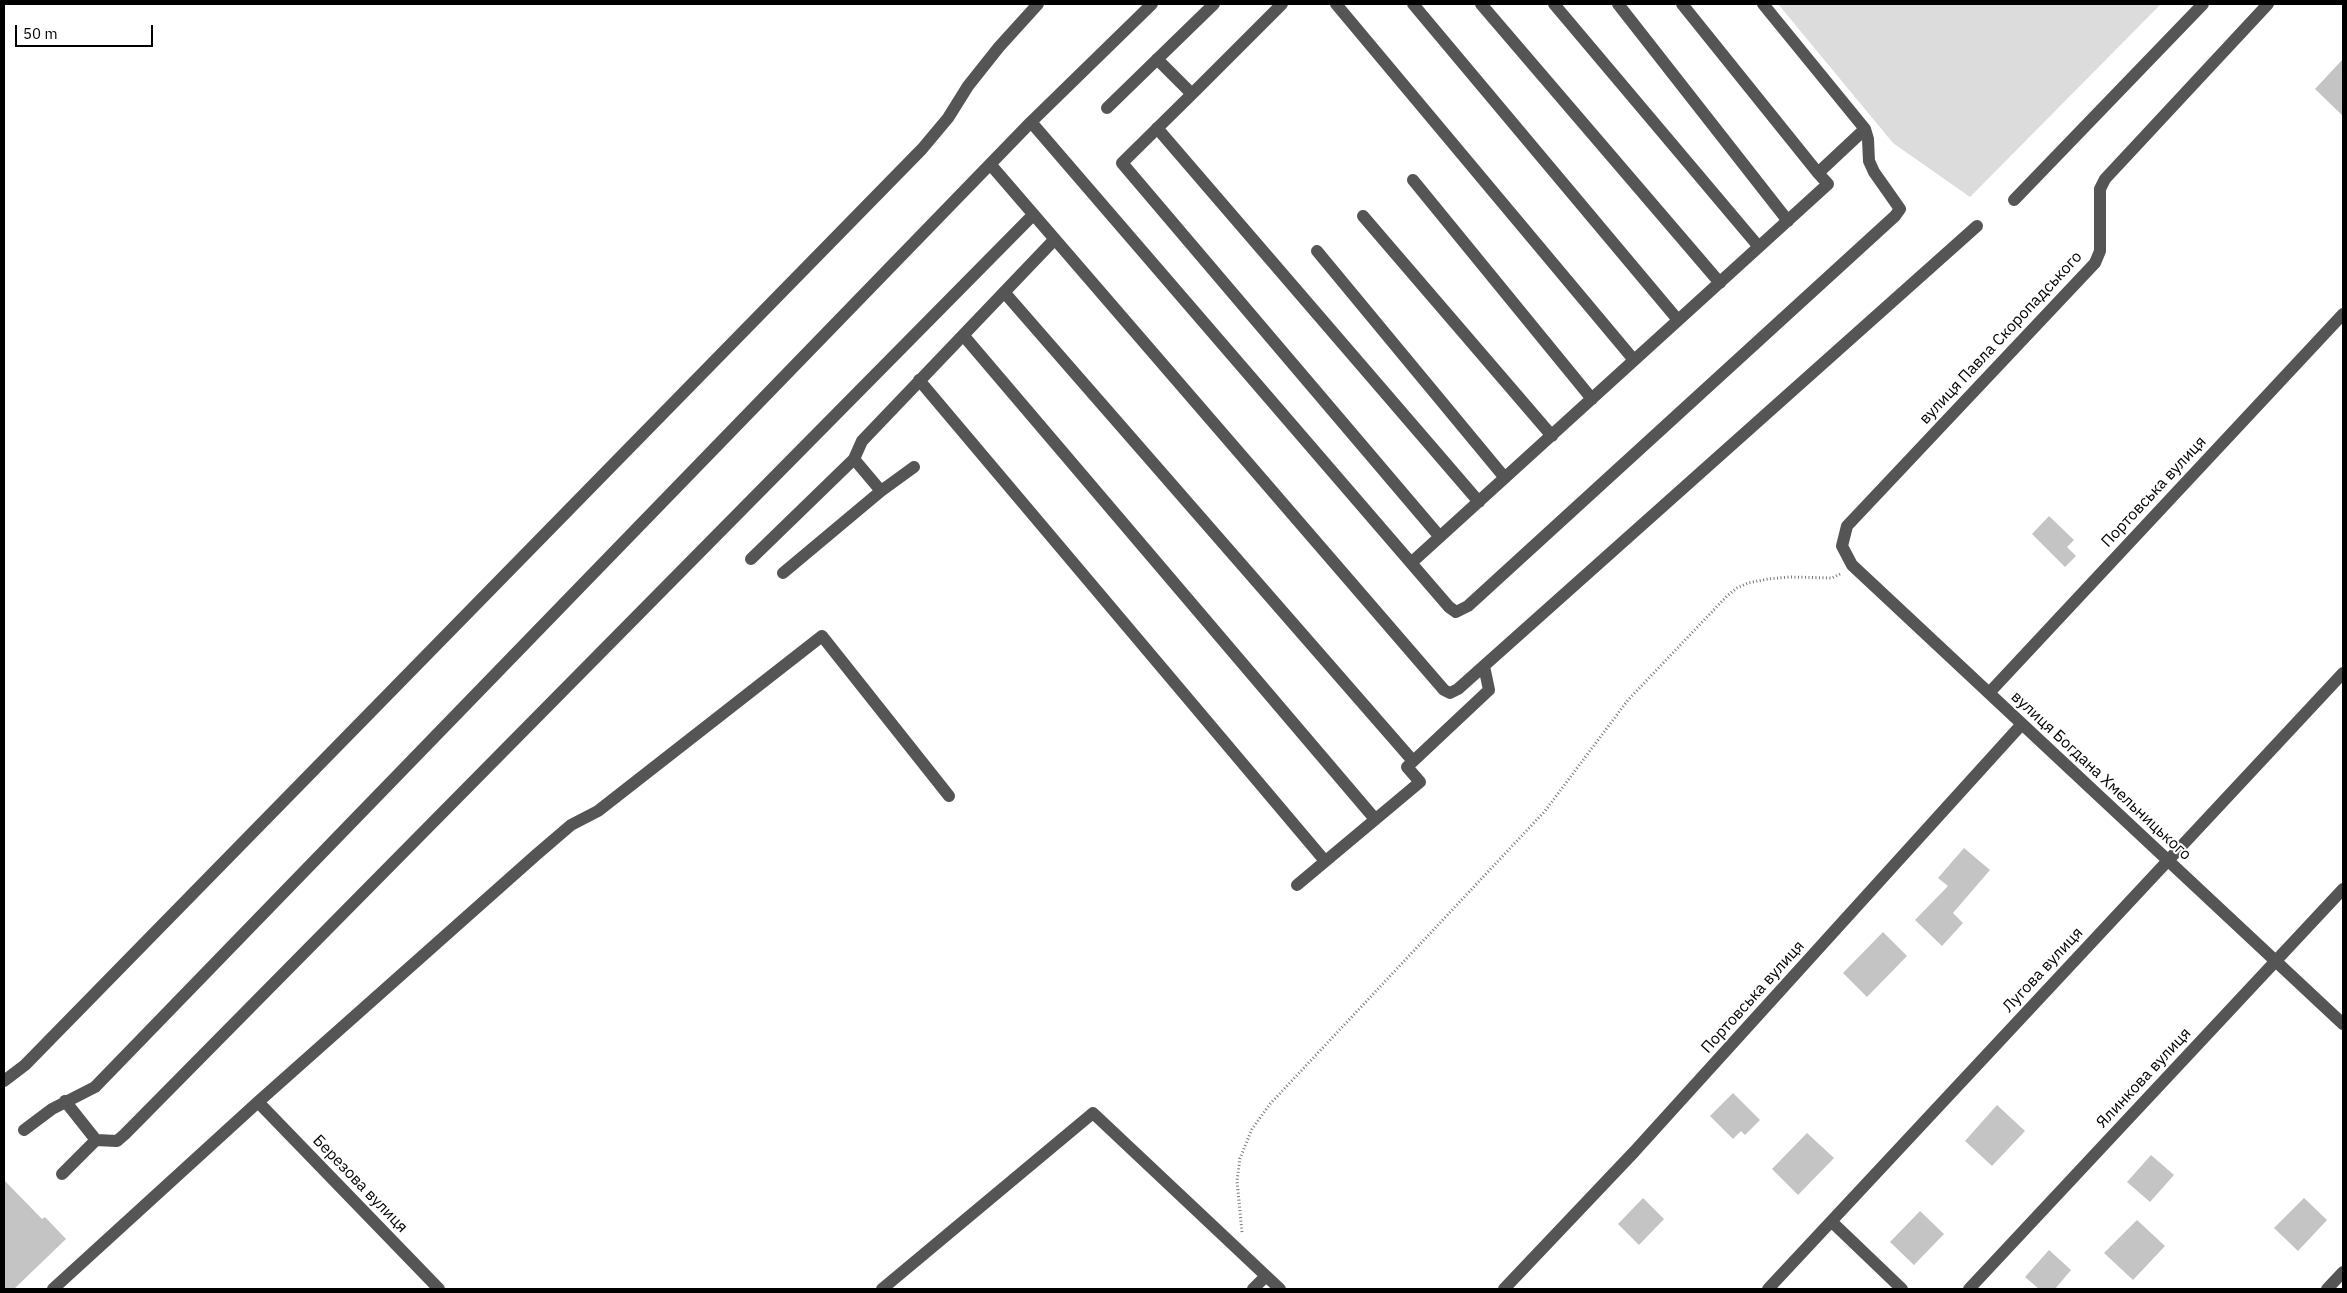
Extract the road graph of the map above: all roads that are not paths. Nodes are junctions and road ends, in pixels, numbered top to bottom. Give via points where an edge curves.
1 (1038, 4) edge
2 (1152, 4) edge
3 (1214, 4) edge
4 (1282, 4) edge
5 (1336, 4) edge
6 (1413, 4) edge
7 (1481, 4) edge
8 (1554, 4) edge
9 (1618, 4) edge
10 (1682, 4) edge
11 (1763, 4) edge
12 (2203, 4) edge
13 (2268, 4) edge
14 (1157, 59) junction
15 (1192, 94) junction
16 (1107, 108) dead end
17 (1031, 122) junction
18 (1157, 128) junction
19 (1865, 129) junction
20 (990, 164) junction
21 (1818, 173) junction
22 (1413, 180) dead end
23 (2014, 200) dead end
24 (1033, 215) junction
25 (1363, 216) dead end
26 (1788, 221) junction
27 (1976, 226) dead end
28 (1055, 240) junction
29 (1758, 247) junction
30 (1317, 251) dead end
31 (1720, 283) junction
32 (1004, 292) junction
33 (2343, 314) edge
34 (1678, 320) junction
35 (963, 335) junction
36 (1634, 360) junction
37 (919, 380) junction
38 (1592, 399) junction
39 (1552, 436) junction
40 (854, 459) junction
41 (914, 467) dead end
42 (1505, 478) junction
43 (881, 491) junction
44 (1479, 502) junction
45 (1440, 537) junction
46 (1842, 546) joint
47 (751, 558) dead end
48 (1411, 563) junction
49 (783, 573) dead end
50 (1484, 666) junction
51 (2343, 673) edge
52 (1989, 693) junction
53 (2022, 724) junction
54 (1413, 761) junction
55 (949, 796) dead end
56 (1375, 819) junction
57 (2167, 860) junction
58 (1325, 861) junction
59 (1297, 884) dead end
60 (2343, 889) edge
61 (2276, 961) junction
62 (2343, 1024) edge
63 (4, 1081) edge
64 (65, 1101) junction
65 (258, 1102) junction
66 (24, 1130) dead end
67 (96, 1140) junction
68 (62, 1174) dead end
69 (1832, 1222) junction
70 (2343, 1272) edge
71 (1266, 1276) junction
72 (53, 1289) edge
73 (439, 1289) edge
74 (882, 1289) edge
75 (1253, 1289) edge
76 (1280, 1289) edge
77 (1504, 1289) edge
78 (1768, 1289) edge
79 (1902, 1289) edge
80 (1969, 1289) edge
81 (2327, 1289) edge

1 - 63 street via 999,47 922,149 25,1064
2 - 17 street
3 - 14 street
4 - 15 street
5 - 36 street
6 - 34 street
7 - 31 street
8 - 29 street
9 - 26 street
10 - 21 street
11 - 19 street
12 - 23 street
13 - 46 street, вулиця Павла Скоропадського via 2105,179 2100,189 2100,251 2094,263 1847,526
14 - 15 street
14 - 16 street
15 - 18 street
17 - 20 street
17 - 48 street
18 - 44 street
18 - 45 street via 1122,164
19 - 21 street
19 - 48 street via 1869,161 1900,209 1895,216 1468,606 1456,612
20 - 24 street
20 - 64 street via 95,1087
21 - 26 street via 1828,184
22 - 38 street
24 - 28 street
24 - 67 street via 125,1134 117,1141
25 - 39 street
26 - 29 street
27 - 50 street
28 - 32 street
28 - 50 street via 1444,690 1450,693 1458,689
29 - 31 street
30 - 42 street
31 - 34 street
32 - 35 street
32 - 54 street
33 - 52 street, Портовська вулиця
34 - 36 street
35 - 37 street
35 - 56 street
36 - 38 street
37 - 40 street via 862,441
37 - 58 street
38 - 39 street
39 - 42 street
40 - 43 street
40 - 47 street
41 - 43 street
42 - 44 street
43 - 49 street
44 - 45 street
45 - 48 street
46 - 52 street, вулиця Богдана Хмельницького via 1852,564
50 - 54 street via 1489,690
51 - 57 street, Лугова вулиця
52 - 53 street, вулиця Богдана Хмельницького
53 - 57 street, вулиця Богдана Хмельницького
53 - 77 street, Портовська вулиця via 1634,1152
54 - 56 street via 1407,767 1420,782
55 - 65 street via 822,636 598,811 571,825
56 - 58 street
57 - 61 street, вулиця Богдана Хмельницького
57 - 69 street, Лугова вулиця
58 - 59 street
60 - 61 street, Ялинкова вулиця
61 - 62 street, вулиця Богдана Хмельницького
61 - 80 street, Ялинкова вулиця
64 - 66 street
64 - 67 street
65 - 72 street
65 - 73 street, Березова вулиця
67 - 68 street
69 - 78 street, Лугова вулиця
69 - 79 street
70 - 81 street
71 - 74 street via 1093,1113
71 - 75 street
71 - 76 street

